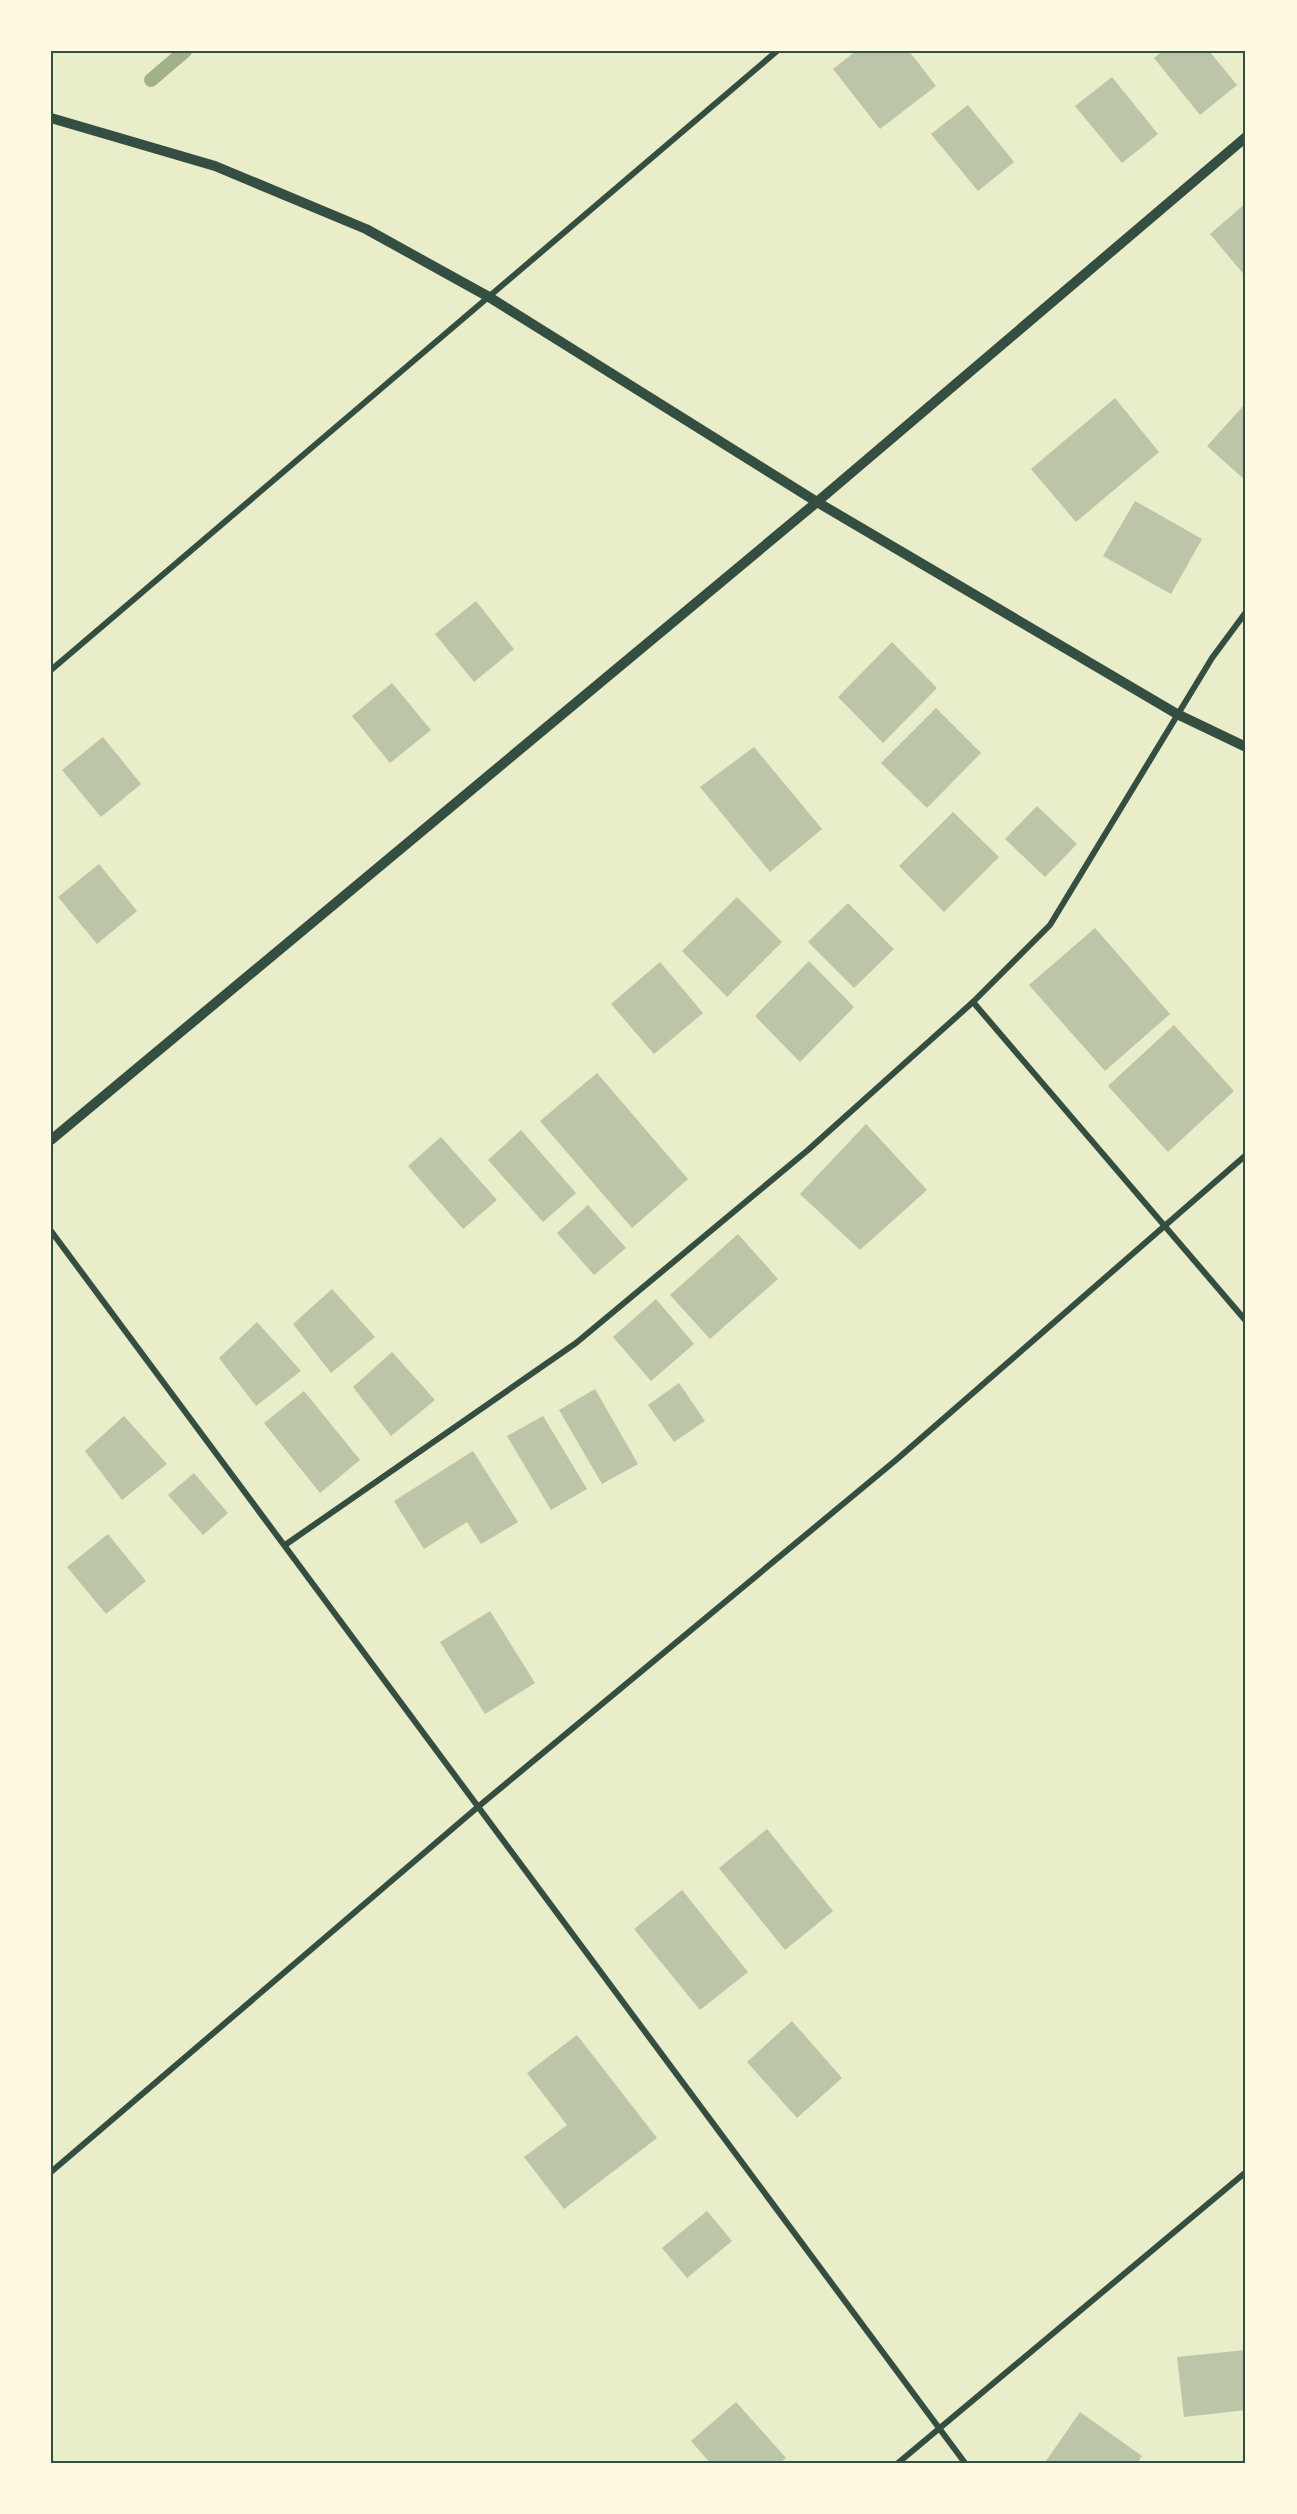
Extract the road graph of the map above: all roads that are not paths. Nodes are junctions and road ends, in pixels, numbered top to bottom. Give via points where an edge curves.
1 (777, 51) edge
2 (51, 118) edge
3 (1246, 137) edge
4 (489, 297) junction
5 (817, 502) junction
6 (1246, 612) edge
7 (51, 670) edge
8 (1177, 714) junction
9 (1246, 747) edge
10 (973, 1002) junction
11 (51, 1140) edge
12 (1246, 1155) edge
13 (1165, 1224) junction
14 (51, 1231) edge
15 (1246, 1321) edge
16 (285, 1545) junction
17 (479, 1806) junction
18 (51, 2172) edge
19 (1246, 2172) edge
20 (940, 2429) junction
21 (898, 2463) edge
22 (965, 2463) edge

1 - 4 street
2 - 4 street via 215,166 280,192 366,229
3 - 5 street
4 - 5 street
4 - 7 street
5 - 8 street
5 - 11 street
6 - 8 street
8 - 9 street
8 - 10 street via 1050,925
10 - 13 street
10 - 16 street via 808,1150 576,1343
12 - 13 street
13 - 15 street
13 - 17 street via 896,1460
14 - 16 street
16 - 17 street
17 - 18 street
17 - 20 street
19 - 20 street
20 - 21 street
20 - 22 street

